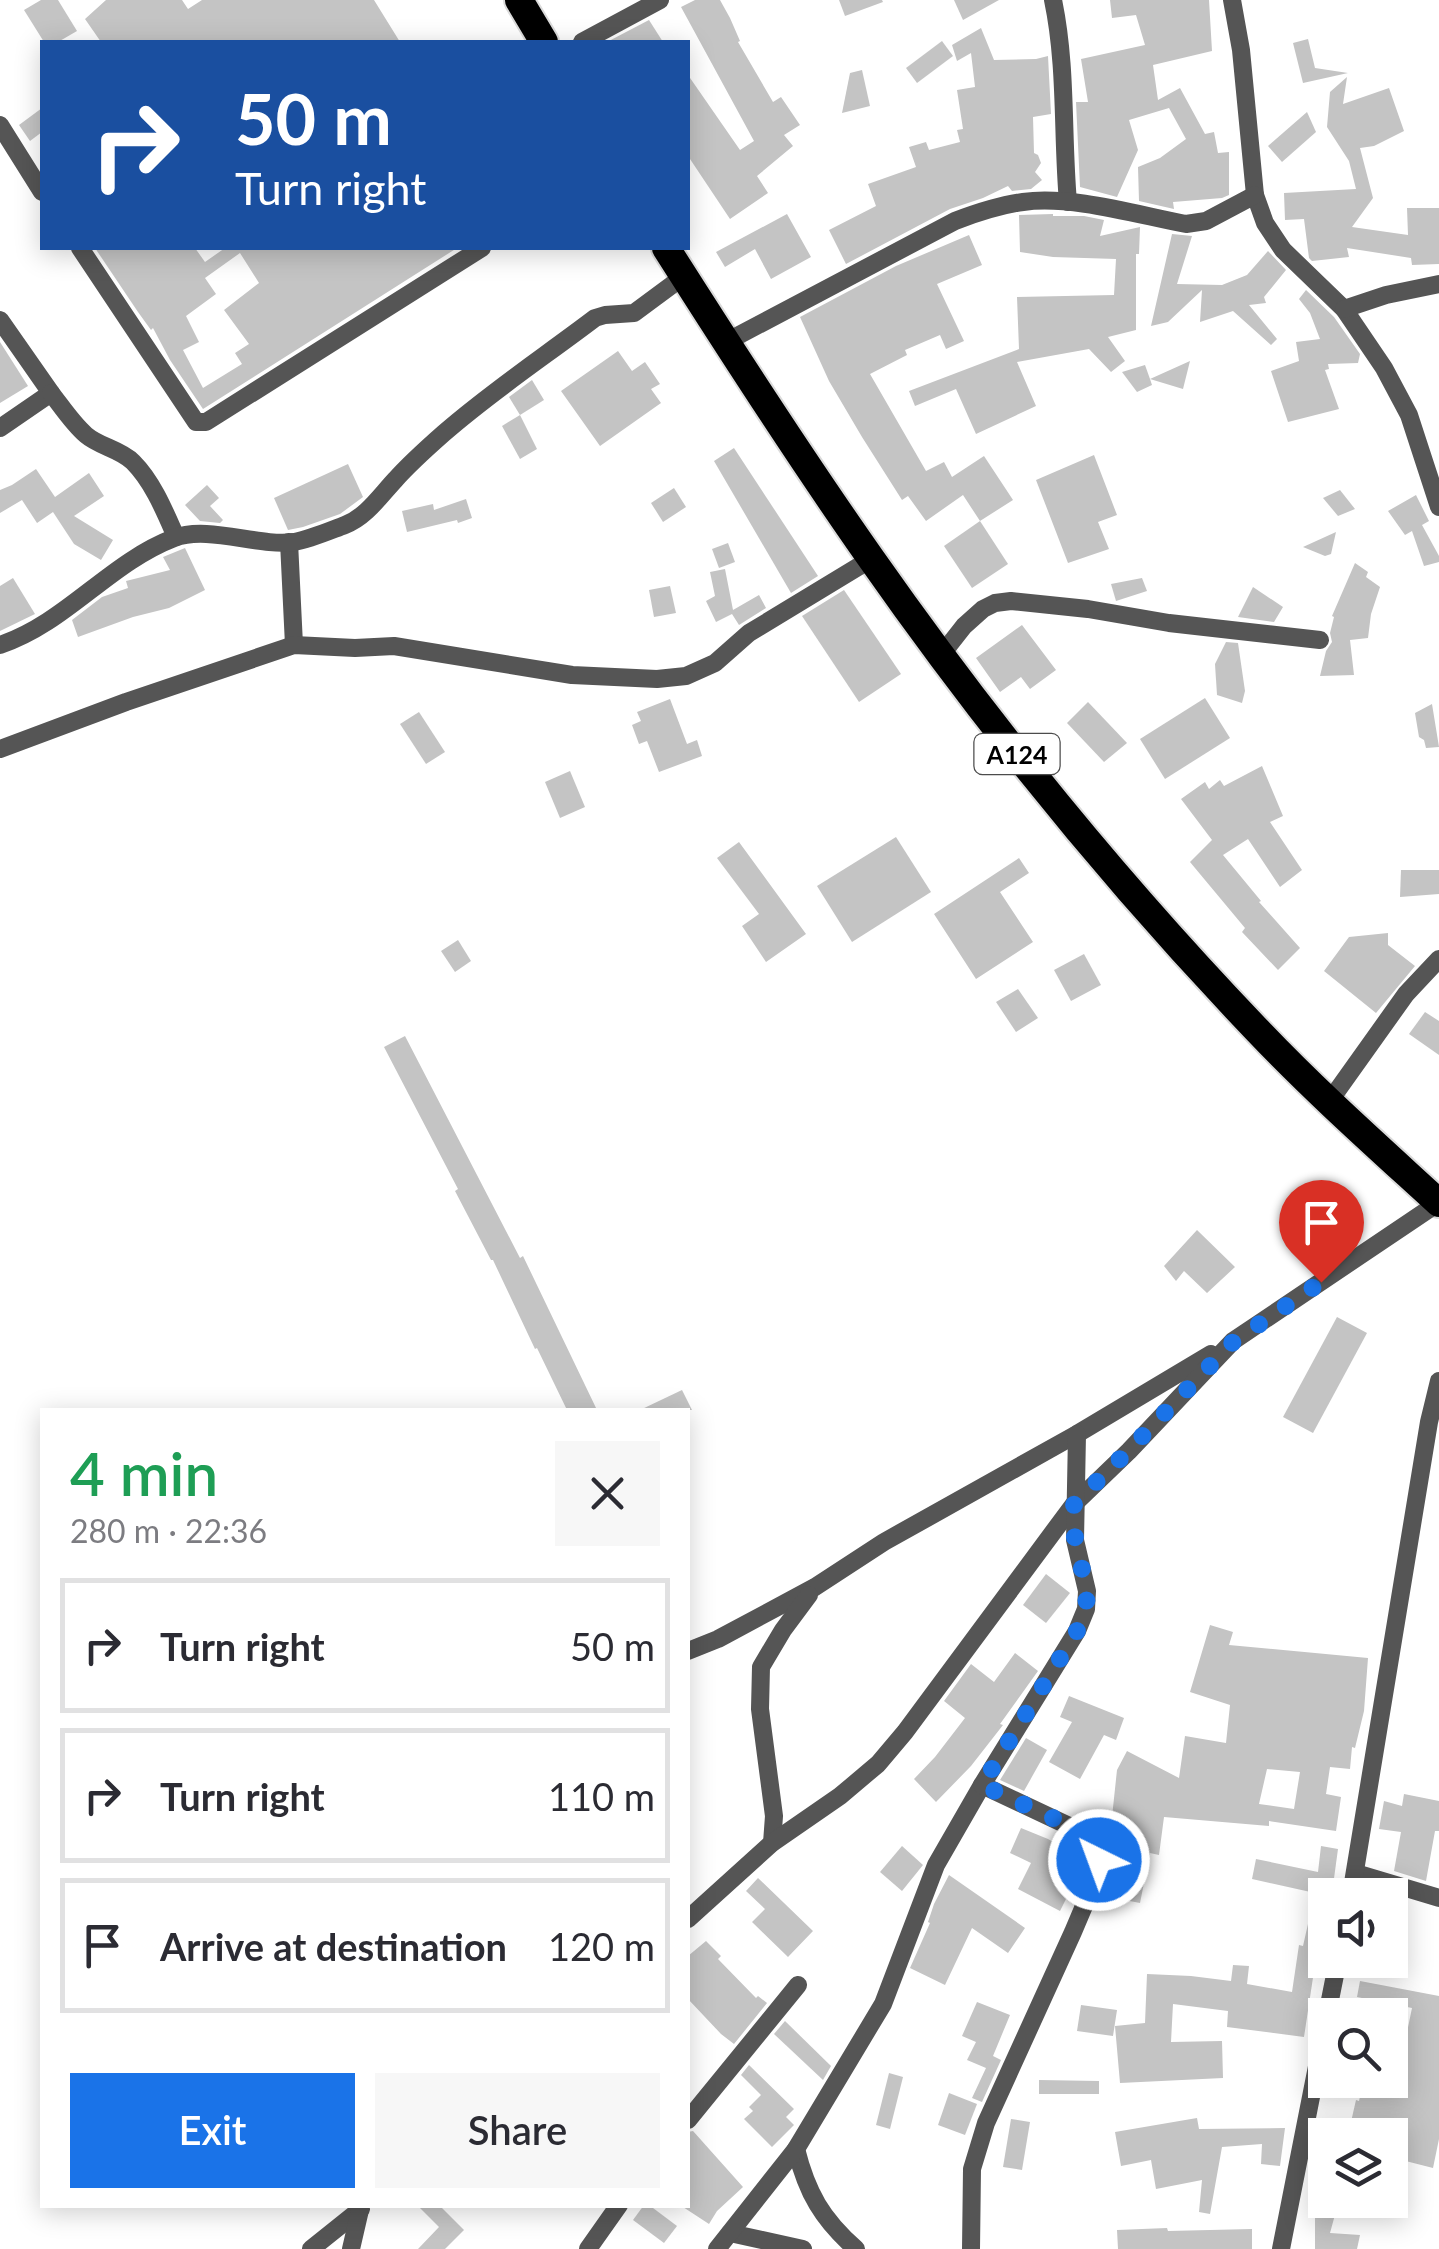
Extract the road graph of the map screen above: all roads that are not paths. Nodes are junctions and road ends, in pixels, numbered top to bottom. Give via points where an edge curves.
1 (518, 0) edge
2 (660, 0) edge
3 (1053, 0) edge
4 (1232, 0) edge
5 (543, 40) edge
6 (586, 40) edge
7 (0, 125) edge
8 (40, 189) edge
9 (1255, 195) junction
10 (1068, 202) junction
11 (81, 250) edge
12 (479, 250) edge
13 (667, 250) edge
14 (684, 276) junction
15 (1439, 284) edge
16 (1344, 310) junction
17 (0, 320) edge
18 (726, 342) junction
19 (51, 393) junction
20 (0, 428) edge
21 (1439, 507) edge
22 (176, 537) junction
23 (289, 542) junction
24 (871, 559) junction
25 (1320, 640) dead end
26 (0, 645) edge
27 (294, 645) junction
28 (942, 654) junction
29 (0, 749) edge
30 (1439, 959) edge
31 (1329, 1102) junction
32 (1439, 1203) edge
33 (1233, 1342) junction
34 (1439, 1382) edge
35 (1077, 1434) junction
36 (1074, 1504) junction
37 (814, 1588) junction
38 (690, 1650) edge
39 (982, 1785) junction
40 (772, 1843) junction
41 (1356, 1872) junction
42 (1355, 1878) edge
43 (1439, 1898) edge
44 (690, 1917) edge
45 (798, 1984) dead end
46 (1310, 2098) edge
47 (690, 2118) edge
48 (796, 2149) junction
49 (361, 2208) edge
50 (362, 2208) edge
51 (617, 2208) edge
52 (730, 2233) junction
53 (311, 2249) edge
54 (351, 2249) edge
55 (588, 2249) edge
56 (717, 2249) edge
57 (803, 2249) edge
58 (856, 2249) edge
59 (971, 2249) edge
60 (1280, 2249) edge

1 - 5 highway
2 - 6 street
3 - 10 street
4 - 9 street
7 - 8 street
9 - 10 street via 1186,224
9 - 16 street via 1283,250
10 - 18 street via 1024,202 954,221
11 - 12 street via 200,423
13 - 14 highway, A124
14 - 18 highway, A124
14 - 23 street via 634,313 596,318 488,398 354,522
15 - 16 street
16 - 21 street via 1409,415
17 - 19 street
18 - 24 highway, A124
19 - 20 street
19 - 22 street via 88,437 132,461
22 - 23 street
22 - 26 street via 39,628
23 - 27 street
24 - 27 street via 686,676 572,675 394,646
24 - 28 highway, A124
25 - 28 street via 1011,602 982,609
27 - 29 street
28 - 31 highway, A124 via 1149,911
30 - 31 street
31 - 32 highway, A124
32 - 33 street
33 - 35 street
33 - 36 street
34 - 41 street
35 - 36 street
35 - 37 street
36 - 39 street via 1086,1609
36 - 40 street via 878,1764
37 - 38 street
37 - 40 street via 762,1667
39 - 48 street via 936,1865 883,2004
39 - 59 street via 1070,1826 1094,1846 1099,1860 986,2123 972,2170
40 - 44 street
41 - 42 street
41 - 43 street
45 - 47 street
46 - 60 street
48 - 52 street
48 - 58 street via 812,2199
49 - 53 street
50 - 54 street
51 - 55 street
52 - 56 street
52 - 57 street

